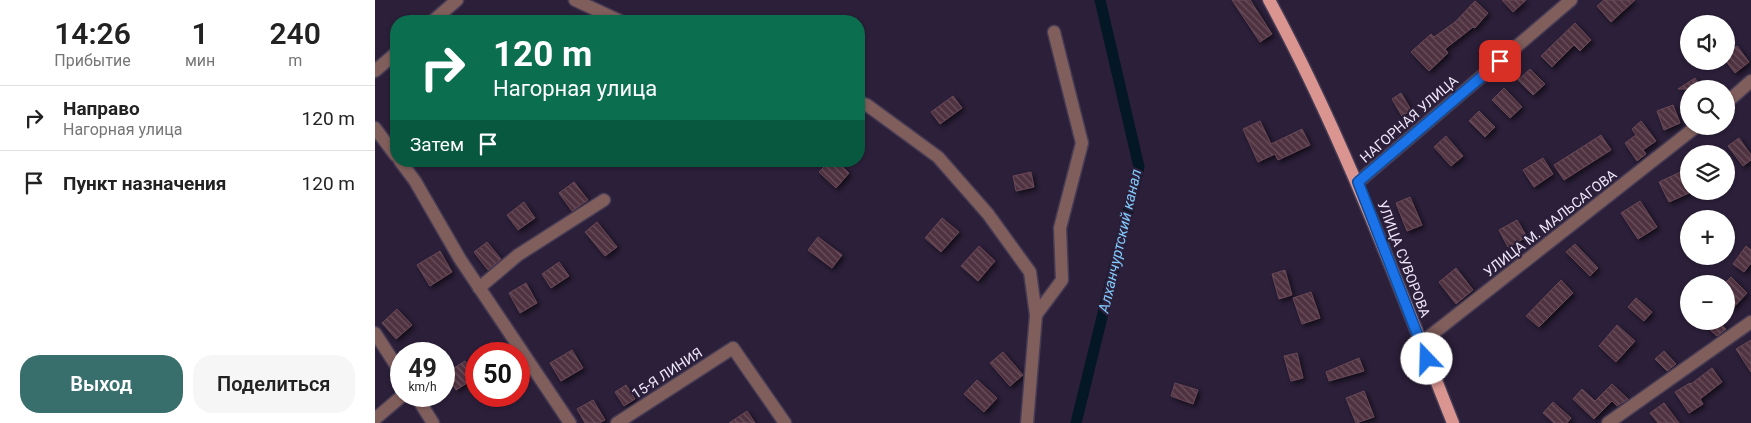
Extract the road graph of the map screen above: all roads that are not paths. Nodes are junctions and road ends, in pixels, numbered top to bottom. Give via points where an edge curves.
1 (457, 0) edge
2 (575, 0) edge
3 (1269, 0) edge
4 (1571, 0) edge
5 (440, 15) edge
6 (607, 15) edge
7 (1054, 32) dead end
8 (390, 58) edge
9 (375, 71) edge
10 (1751, 81) edge
11 (1735, 95) edge
12 (865, 104) edge
13 (375, 128) edge
14 (1686, 135) edge
15 (390, 148) edge
16 (404, 167) edge
17 (1358, 182) junction
18 (604, 200) dead end
19 (479, 288) junction
20 (1036, 315) junction
21 (1751, 322) edge
22 (375, 333) edge
23 (1421, 343) junction
24 (390, 356) edge
25 (390, 406) edge
26 (423, 407) edge
27 (375, 419) edge
28 (433, 423) edge
29 (570, 423) edge
30 (617, 423) edge
31 (785, 423) edge
32 (1027, 423) edge
33 (1453, 423) edge
34 (1608, 423) edge

1 - 5 street
2 - 6 street
3 - 17 main road, УЛИЦА СУВОРОВА via 1299,55
4 - 17 street, НАГОРНАЯ УЛИЦА
7 - 20 street via 1082,143 1060,228 1062,280
8 - 9 street
10 - 11 street
12 - 20 street via 938,157 989,214 1030,272
13 - 15 street
14 - 23 street, УЛИЦА М. МАЛЬСАГОВА
16 - 19 street
17 - 23 main road, УЛИЦА СУВОРОВА
18 - 19 street via 518,255
19 - 29 street
20 - 32 street
21 - 34 street
22 - 24 street
23 - 33 main road, УЛИЦА СУВОРОВА
25 - 27 street
26 - 28 street
30 - 31 street, 15-Я ЛИНИЯ via 733,348

